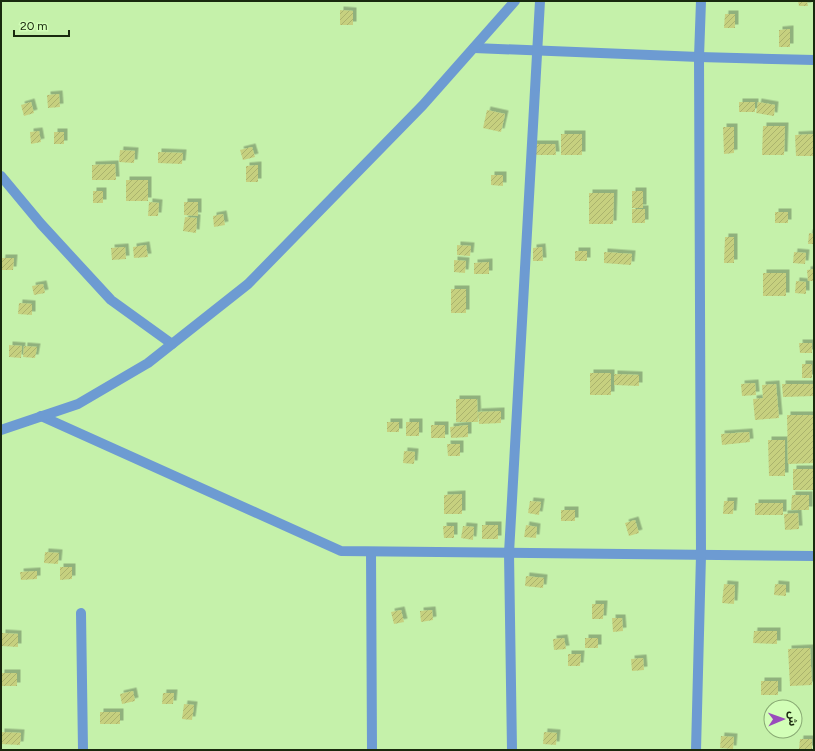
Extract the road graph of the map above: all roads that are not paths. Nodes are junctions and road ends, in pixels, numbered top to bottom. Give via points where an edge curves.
1 (515, 1) edge
2 (540, 1) edge
3 (701, 1) edge
4 (474, 48) junction
5 (537, 50) junction
6 (699, 57) junction
7 (814, 60) edge
8 (1, 176) edge
9 (172, 344) junction
10 (41, 416) junction
11 (1, 430) edge
12 (371, 552) junction
13 (509, 553) junction
14 (701, 555) junction
15 (814, 556) edge
16 (81, 612) dead end
17 (83, 750) edge
18 (372, 750) edge
19 (512, 750) edge
20 (696, 750) edge

1 - 4 street
2 - 5 street
3 - 6 street
4 - 5 street
4 - 9 street via 423,105 248,284
5 - 6 street
5 - 13 street
6 - 7 street
6 - 14 street
8 - 9 street via 111,300
9 - 10 street via 148,363 78,404
10 - 11 street
10 - 12 street via 340,551
12 - 13 street
12 - 18 street
13 - 14 street
13 - 19 street
14 - 15 street
14 - 20 street
16 - 17 street

